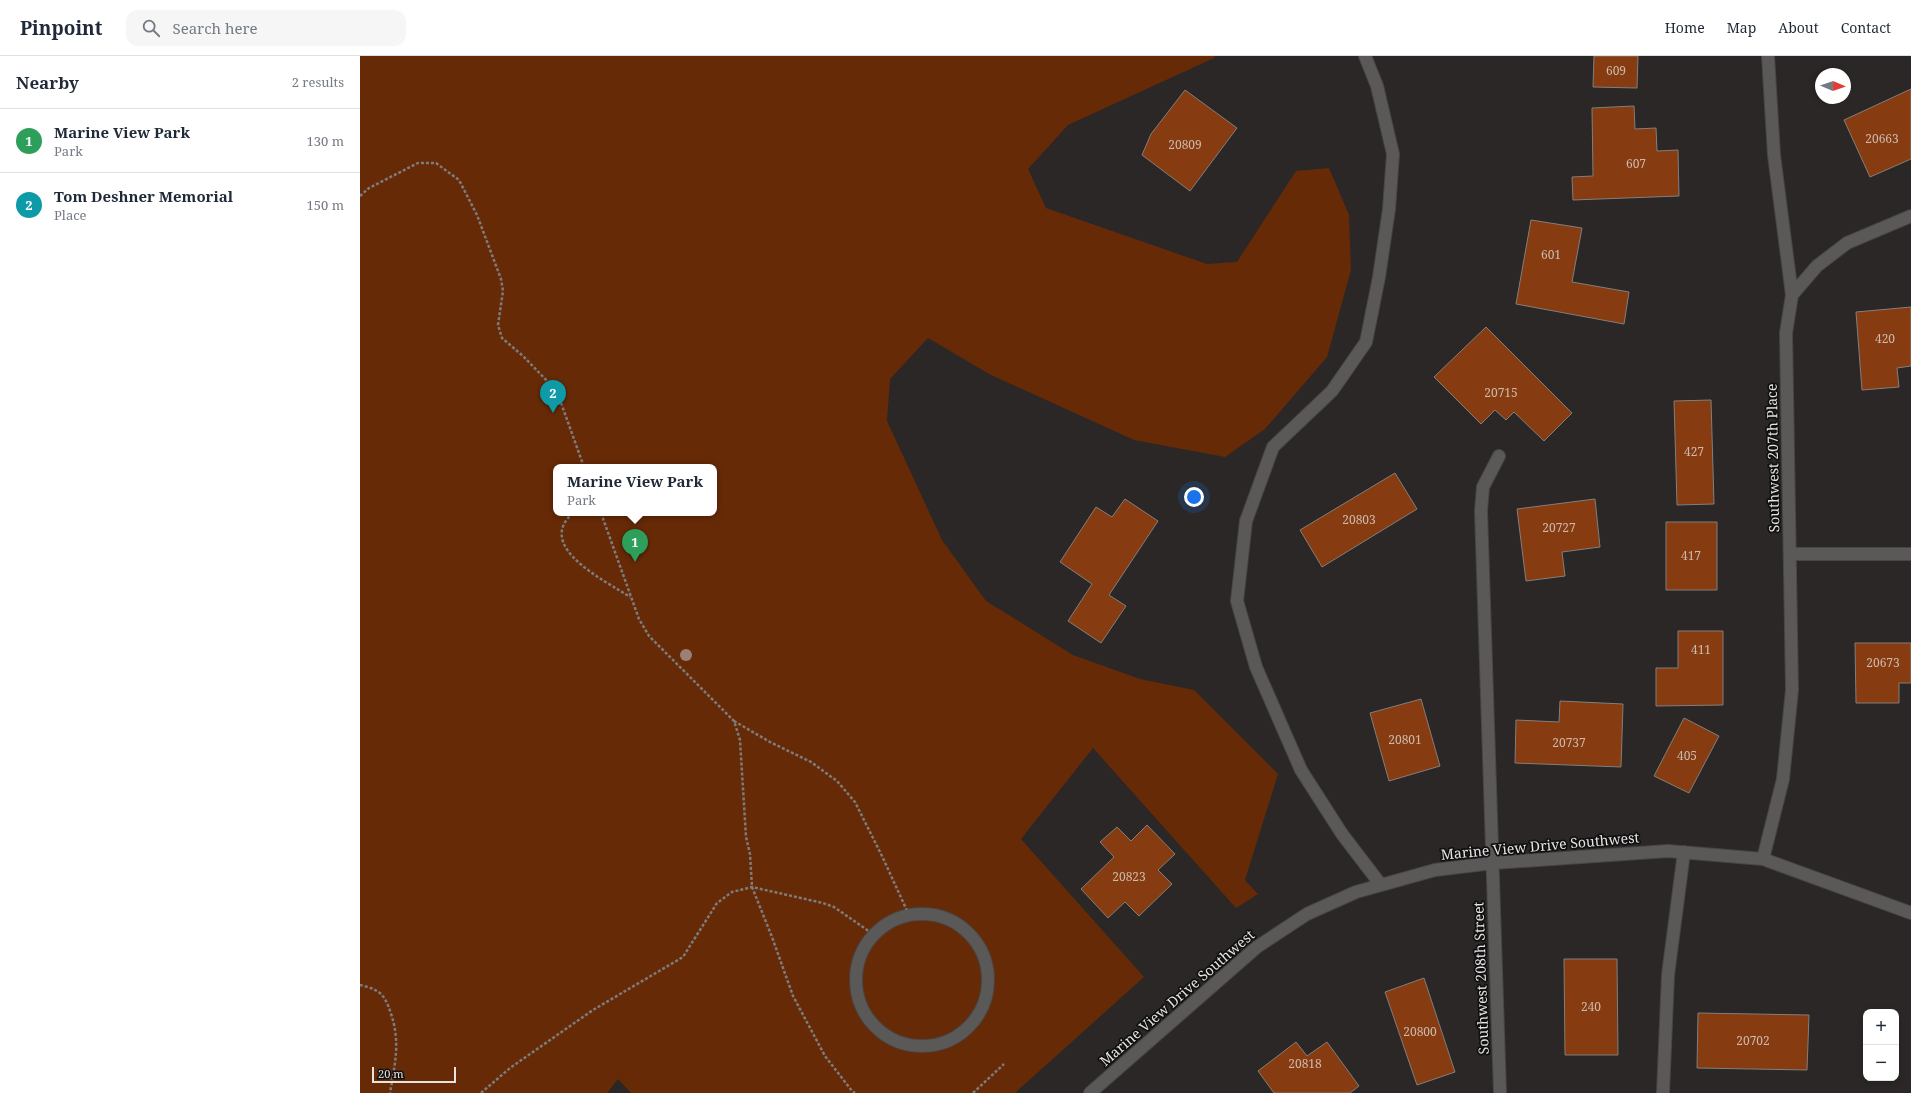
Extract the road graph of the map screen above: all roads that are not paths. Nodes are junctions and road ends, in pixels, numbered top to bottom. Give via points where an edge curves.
1 (1365, 56) edge
2 (1768, 56) edge
3 (1911, 216) edge
4 (1792, 295) junction
5 (1499, 456) dead end
6 (1790, 554) junction
7 (1911, 554) edge
8 (1684, 852) junction
9 (1763, 859) junction
10 (1493, 862) junction
11 (1381, 885) junction
12 (1911, 913) edge
13 (909, 914) joint
14 (1090, 1093) edge
15 (1500, 1093) edge
16 (1663, 1093) edge

1 - 11 street via 1377,86 1393,154 1389,209 1366,342 1332,391 1273,447 1246,521 1237,601 1256,667 1301,770 1342,834
2 - 4 street, Southwest 207th Place via 1774,155
3 - 4 street via 1847,243 1817,266
4 - 6 street, Southwest 207th Place via 1786,333
5 - 10 street, Southwest 208th Street via 1483,487 1481,512
6 - 7 street
6 - 9 street, Southwest 207th Place via 1792,690 1783,779
8 - 9 street, Marine View Drive Southwest
8 - 10 street, Marine View Drive Southwest
8 - 16 street via 1668,975
9 - 12 street, Marine View Drive Southwest
10 - 11 street, Marine View Drive Southwest via 1436,870
10 - 15 street, Southwest 208th Street
11 - 14 street, Marine View Drive Southwest via 1356,892 1307,914 1257,947
13 - 13 street via 929,913 949,919 968,931 981,948 988,968 988,990 981,1010 968,1028 952,1039 932,1046 912,1046 892,1039 876,1027 864,1011 857,991 856,971 862,952 873,934 889,922

